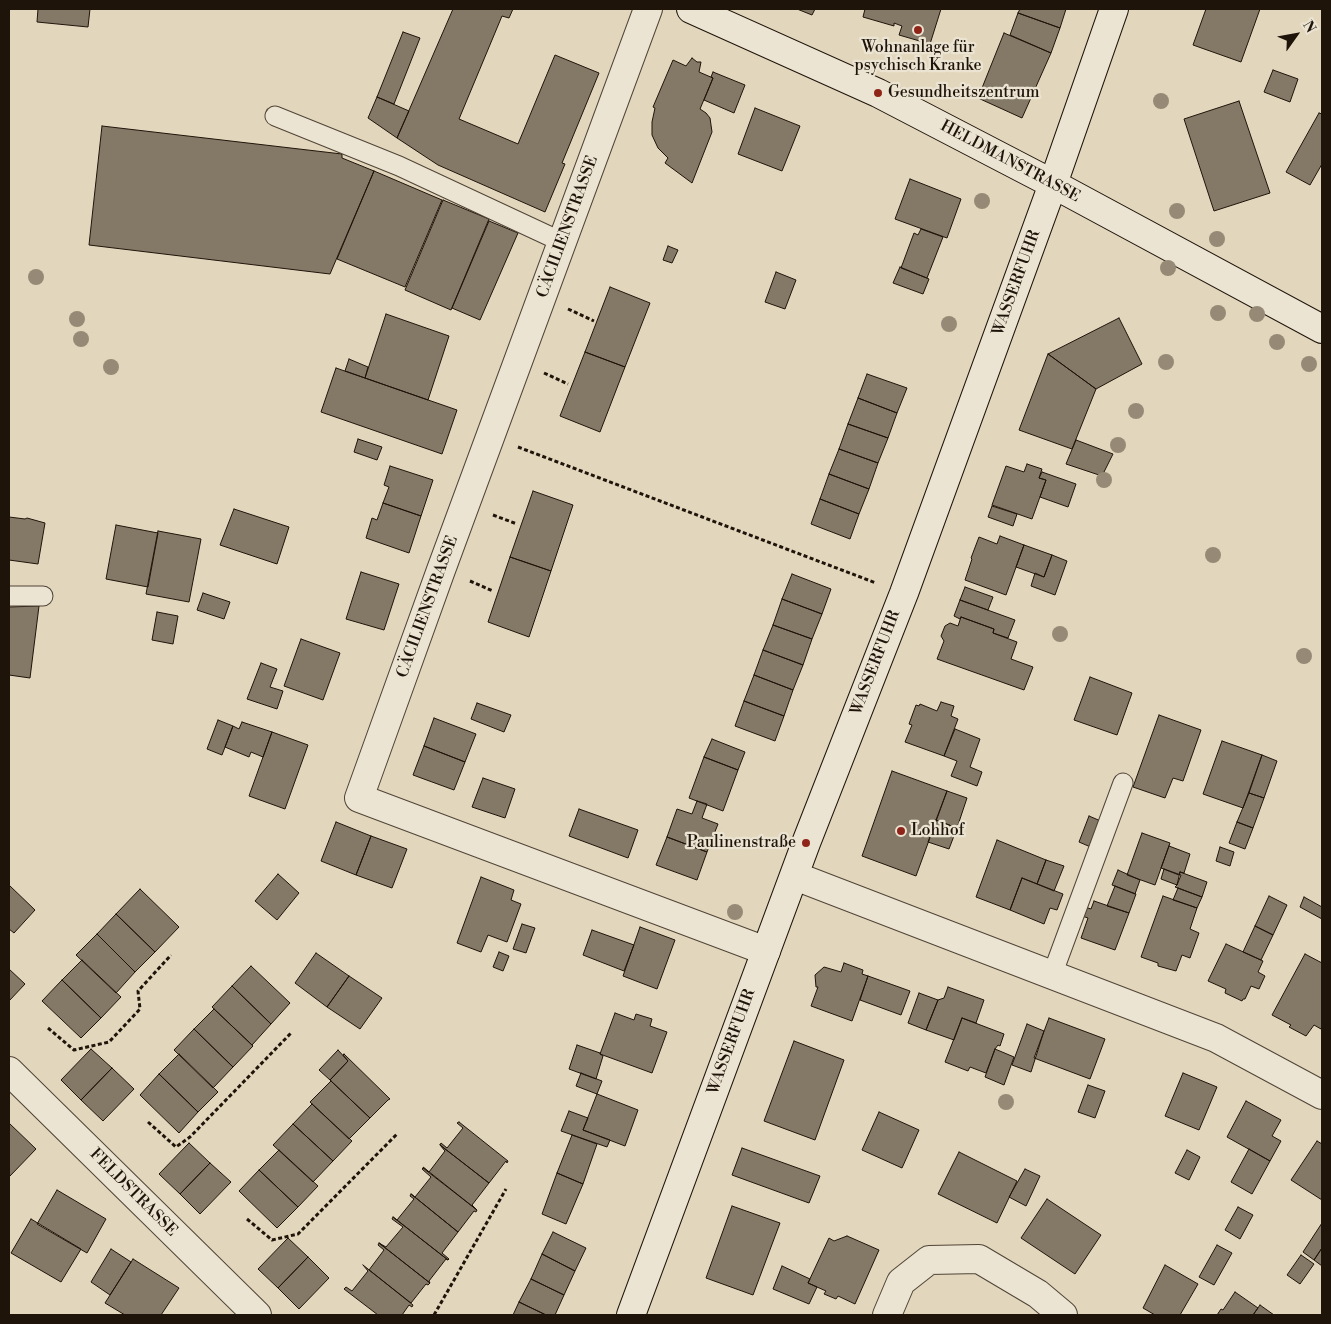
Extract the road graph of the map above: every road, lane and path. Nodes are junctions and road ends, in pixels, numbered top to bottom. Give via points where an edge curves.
1 (648, 9) edge
2 (691, 9) edge
3 (1114, 9) edge
4 (275, 116) dead end
5 (1053, 184) junction
6 (562, 242) junction
7 (1322, 329) edge
8 (491, 437) junction
9 (904, 593) junction
10 (9, 596) edge
11 (44, 596) dead end
12 (1123, 783) dead end
13 (794, 876) junction
14 (766, 951) junction
15 (171, 955) dead end
16 (1052, 975) junction
17 (48, 1028) dead end
18 (292, 1032) dead end
19 (9, 1072) edge
20 (1322, 1096) edge
21 (148, 1122) dead end
22 (398, 1133) dead end
23 (506, 1189) dead end
24 (247, 1219) dead end
25 (257, 1315) edge
26 (434, 1315) edge
27 (631, 1315) edge
28 (887, 1315) edge
29 (1063, 1315) edge

1 - 6 street, CÄCILIENSTRASSE
2 - 5 street, HELDMANSTRASSE via 878,92
3 - 5 street, WASSERFUHR
4 - 6 lane via 399,166
5 - 7 street, HELDMANSTRASSE
5 - 9 street, WASSERFUHR
6 - 8 street, CÄCILIENSTRASSE
8 - 9 path
8 - 14 street, CÄCILIENSTRASSE via 359,798
9 - 13 street, WASSERFUHR
10 - 11 lane
12 - 16 lane
13 - 14 street, WASSERFUHR
13 - 16 street
14 - 27 street, WASSERFUHR
15 - 17 path via 138,991 140,1008 110,1042 74,1050
16 - 20 street via 1216,1038
18 - 21 path via 190,1137 176,1147
19 - 25 street, FELDSTRASSE
22 - 24 path via 298,1234 272,1240
23 - 26 path
28 - 29 street via 901,1282 929,1260 979,1259 1038,1294

